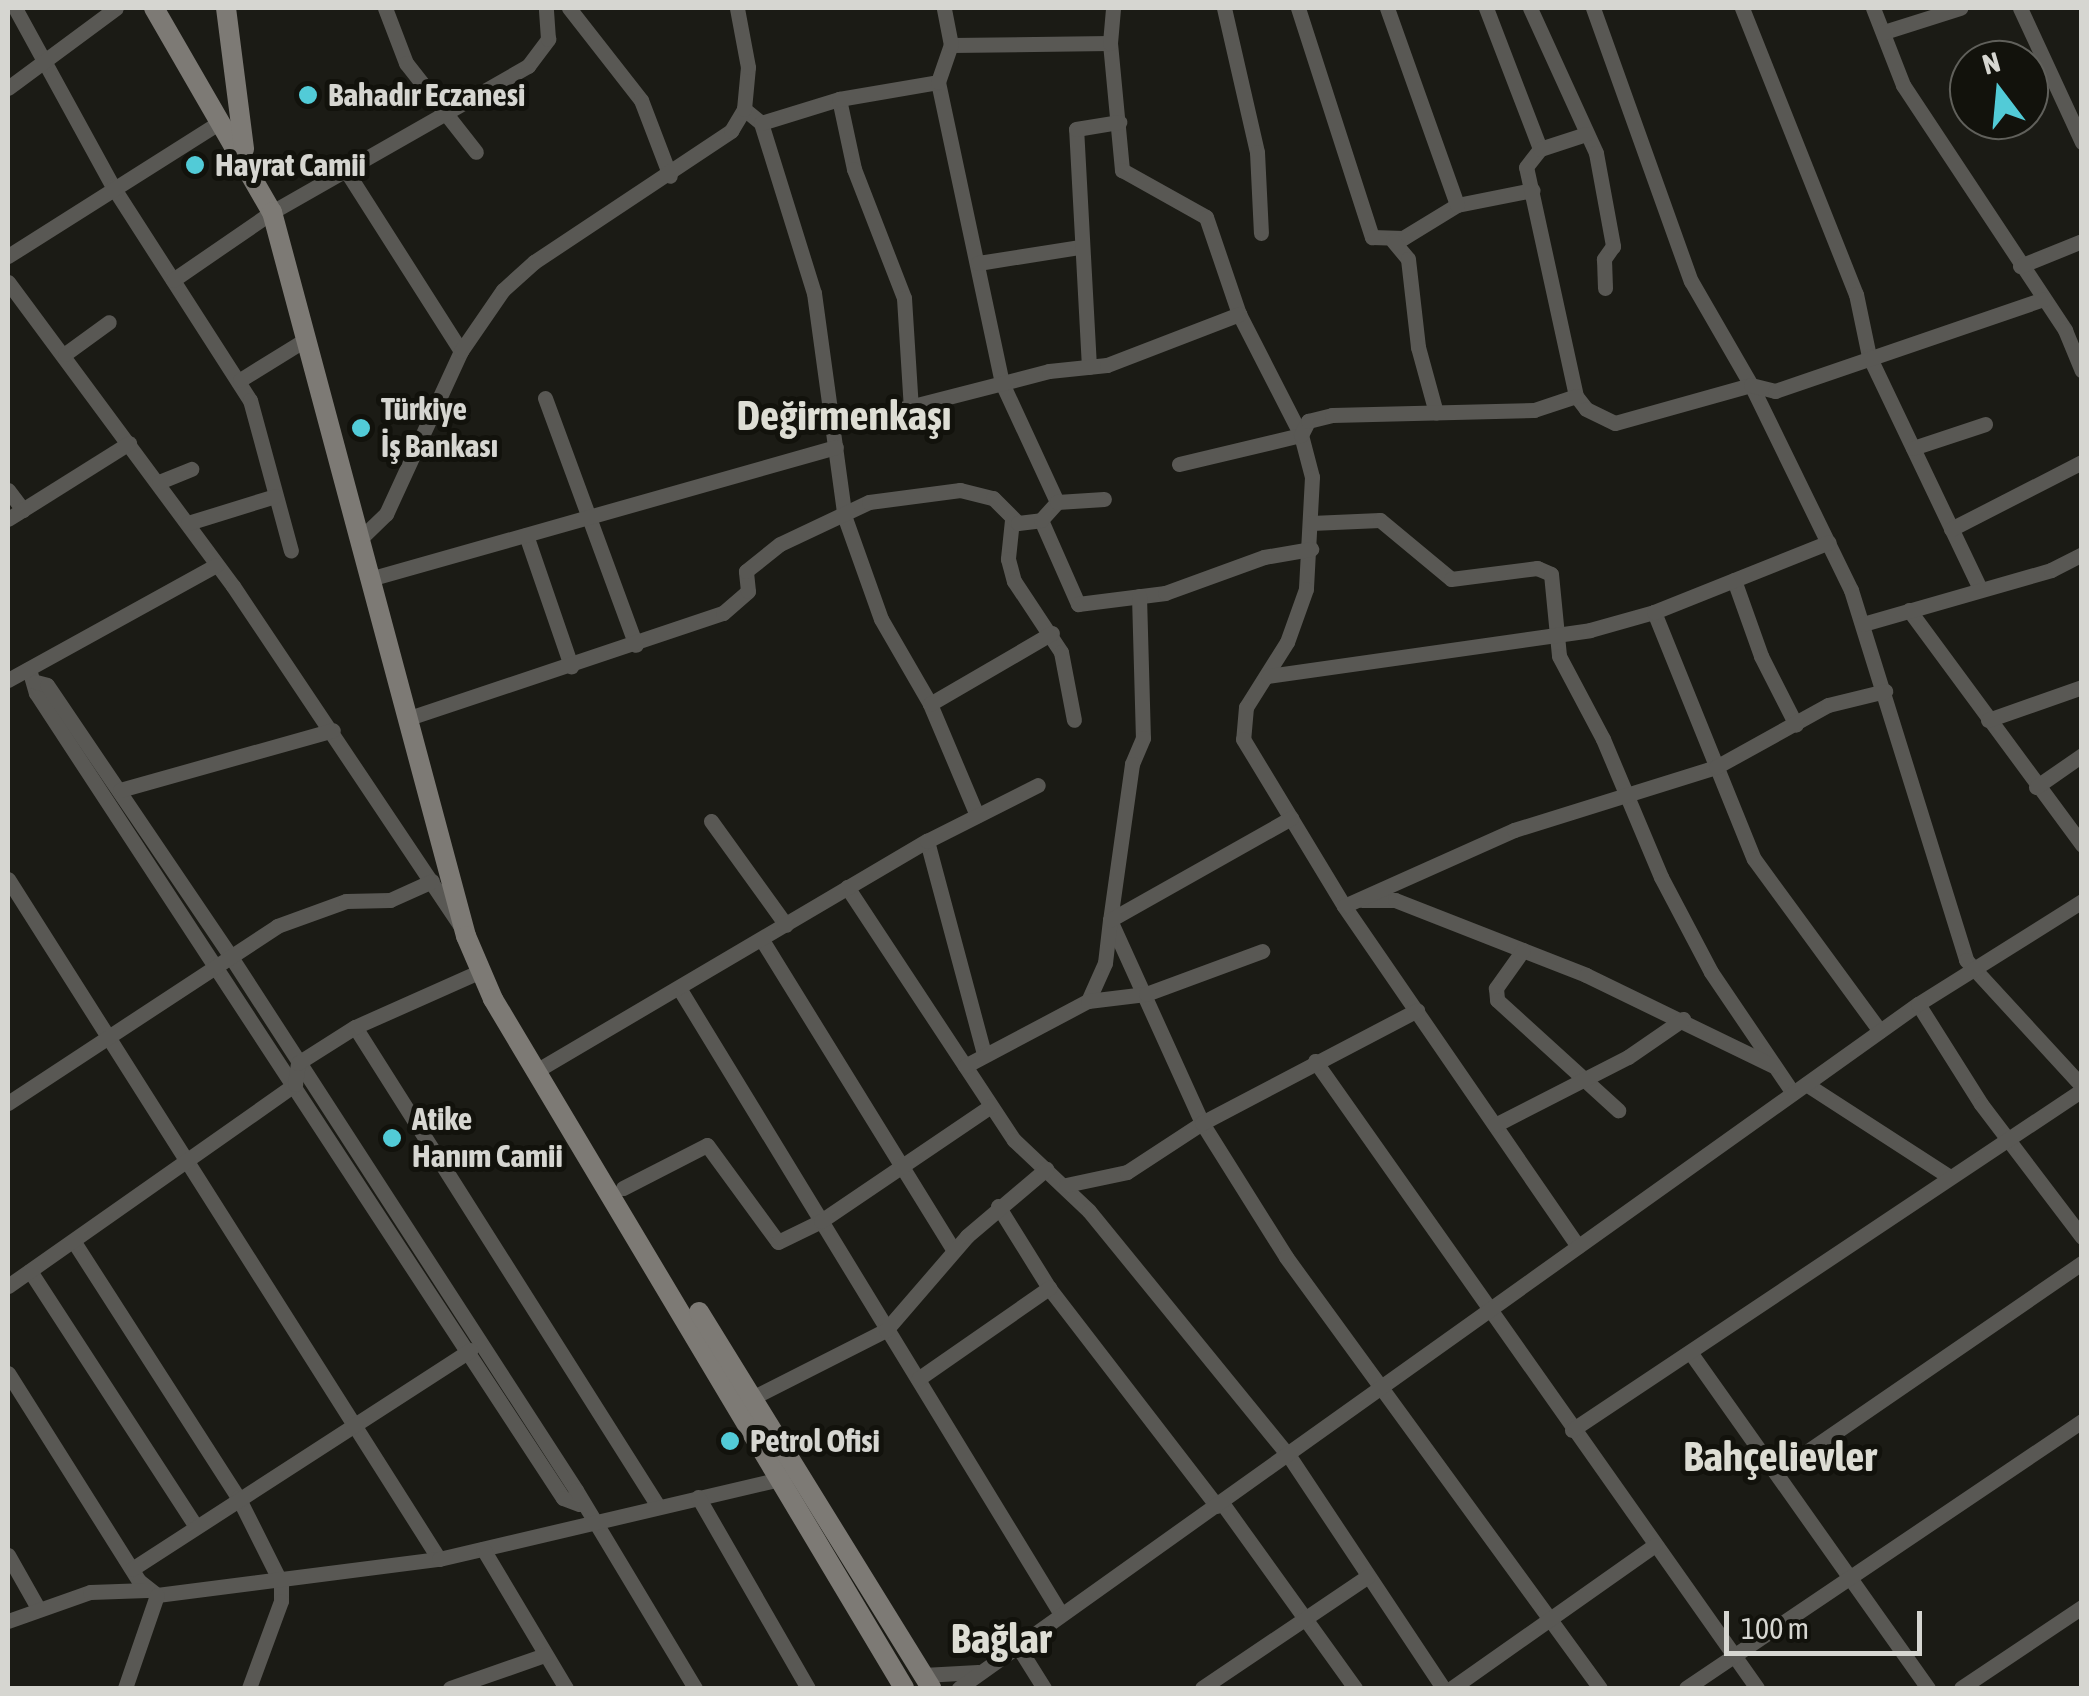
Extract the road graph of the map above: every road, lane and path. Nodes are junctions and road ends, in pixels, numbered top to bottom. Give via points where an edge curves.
1 (15, 8) edge
2 (116, 8) edge
3 (154, 8) edge
4 (226, 8) edge
5 (384, 8) edge
6 (546, 8) edge
7 (568, 8) edge
8 (737, 8) edge
9 (944, 8) edge
10 (1113, 8) edge
11 (1224, 8) edge
12 (1298, 8) edge
13 (1387, 8) edge
14 (1486, 8) edge
15 (1530, 8) edge
16 (1594, 8) edge
17 (1742, 8) edge
18 (1874, 8) edge
19 (1960, 8) edge
20 (2020, 8) edge
21 (1884, 32) junction
22 (1110, 42) junction
23 (951, 44) junction
24 (44, 59) junction
25 (938, 82) junction
26 (8, 88) edge
27 (839, 99) junction
28 (744, 110) junction
29 (449, 113) junction
30 (220, 122) junction
31 (1118, 122) junction
32 (761, 124) junction
33 (1586, 134) junction
34 (2082, 142) edge
35 (1540, 149) junction
36 (476, 152) dead end
37 (245, 156) junction
38 (345, 169) junction
39 (670, 176) junction
40 (113, 187) junction
41 (1533, 190) junction
42 (1456, 205) junction
43 (272, 212) junction
44 (1262, 234) dead end
45 (1393, 241) junction
46 (2082, 241) edge
47 (1078, 247) junction
48 (8, 256) edge
49 (978, 264) junction
50 (2020, 266) junction
51 (173, 280) junction
52 (8, 282) edge
53 (1604, 288) dead end
54 (2044, 299) junction
55 (1240, 314) junction
56 (109, 322) dead end
57 (304, 341) junction
58 (461, 351) junction
59 (65, 354) junction
60 (1869, 356) junction
61 (1089, 367) junction
62 (2082, 371) edge
63 (240, 380) junction
64 (1002, 383) junction
65 (1751, 385) junction
66 (1576, 396) junction
67 (544, 398) dead end
68 (912, 409) junction
69 (1436, 413) junction
70 (1985, 424) dead end
71 (835, 426) junction
72 (1302, 435) junction
73 (130, 442) junction
74 (836, 448) junction
75 (1913, 448) junction
76 (2082, 462) edge
77 (1178, 464) dead end
78 (191, 469) dead end
79 (159, 482) junction
80 (8, 490) edge
81 (275, 496) junction
82 (1104, 499) dead end
83 (1057, 502) junction
84 (23, 510) junction
85 (592, 514) junction
86 (845, 518) junction
87 (8, 520) edge
88 (1012, 520) junction
89 (1040, 520) junction
90 (1312, 522) junction
91 (188, 523) junction
92 (1951, 528) junction
93 (526, 535) junction
94 (361, 538) junction
95 (1829, 542) junction
96 (1311, 549) junction
97 (290, 551) dead end
98 (2082, 554) edge
99 (216, 565) junction
100 (373, 578) junction
101 (1734, 580) junction
102 (1979, 588) junction
103 (1139, 596) junction
104 (1909, 610) junction
105 (1654, 612) junction
106 (1863, 624) junction
107 (1052, 633) junction
108 (1557, 633) junction
109 (636, 645) junction
110 (571, 666) junction
111 (19, 675) edge
112 (1268, 676) junction
113 (2082, 687) edge
114 (1885, 691) junction
115 (930, 704) junction
116 (410, 718) junction
117 (1074, 720) dead end
118 (1988, 720) junction
119 (1796, 724) junction
120 (333, 730) junction
121 (2082, 755) edge
122 (1716, 767) junction
123 (1038, 785) dead end
124 (2036, 786) junction
125 (120, 790) junction
126 (1628, 794) junction
127 (977, 815) junction
128 (1291, 818) junction
129 (710, 821) dead end
130 (927, 841) junction
131 (2082, 846) edge
132 (8, 879) edge
133 (432, 881) junction
134 (848, 887) junction
135 (2082, 901) edge
136 (1351, 903) junction
137 (1110, 920) junction
138 (786, 925) junction
139 (466, 936) junction
140 (762, 940) junction
141 (1522, 950) junction
142 (1262, 951) dead end
143 (225, 961) junction
144 (481, 971) junction
145 (1974, 972) junction
146 (679, 988) junction
147 (1146, 994) junction
148 (1088, 1001) junction
149 (1918, 1004) junction
150 (1416, 1010) junction
151 (1683, 1019) junction
152 (355, 1027) junction
153 (1880, 1031) junction
154 (107, 1042) junction
155 (984, 1053) junction
156 (1316, 1060) junction
157 (298, 1063) junction
158 (966, 1066) junction
159 (541, 1068) junction
160 (1776, 1068) junction
161 (1587, 1078) junction
162 (295, 1084) junction
163 (1799, 1088) junction
164 (2082, 1088) edge
165 (8, 1103) edge
166 (991, 1106) junction
167 (1618, 1110) dead end
168 (1202, 1123) junction
169 (1495, 1125) junction
170 (2007, 1138) junction
171 (188, 1163) junction
172 (905, 1163) junction
173 (1046, 1170) junction
174 (1950, 1177) junction
175 (1066, 1185) junction
176 (622, 1188) junction
177 (998, 1206) junction
178 (822, 1221) junction
179 (2082, 1237) edge
180 (74, 1242) junction
181 (1578, 1246) junction
182 (954, 1250) junction
183 (2082, 1262) edge
184 (30, 1271) junction
185 (8, 1286) edge
186 (1049, 1288) junction
187 (1490, 1315) junction
188 (886, 1330) junction
189 (470, 1350) junction
190 (1690, 1352) junction
191 (8, 1373) edge
192 (918, 1379) junction
193 (1382, 1392) junction
194 (752, 1398) junction
195 (350, 1421) junction
196 (2082, 1421) edge
197 (1572, 1430) junction
198 (1289, 1456) junction
199 (1776, 1473) junction
200 (784, 1478) junction
201 (698, 1497) junction
202 (238, 1498) junction
203 (579, 1504) junction
204 (1220, 1505) junction
205 (658, 1506) junction
206 (591, 1519) junction
207 (195, 1525) junction
208 (1655, 1545) junction
209 (483, 1549) junction
210 (8, 1554) edge
211 (440, 1558) junction
212 (132, 1569) junction
213 (1368, 1576) junction
214 (1848, 1576) junction
215 (280, 1583) junction
216 (152, 1592) junction
217 (2082, 1606) edge
218 (38, 1608) junction
219 (1061, 1614) junction
220 (1304, 1617) junction
221 (1548, 1618) junction
222 (8, 1621) edge
223 (1017, 1645) junction
224 (545, 1655) junction
225 (1734, 1656) junction
226 (978, 1672) junction
227 (927, 1682) edge
228 (899, 1687) edge
229 (124, 1688) edge
230 (249, 1688) edge
231 (450, 1688) edge
232 (566, 1688) edge
233 (695, 1688) edge
234 (808, 1688) edge
235 (959, 1688) edge
236 (1044, 1688) edge
237 (1202, 1688) edge
238 (1355, 1688) edge
239 (1443, 1688) edge
240 (1452, 1688) edge
241 (1600, 1688) edge
242 (1686, 1688) edge
243 (1757, 1688) edge
244 (1928, 1688) edge
245 (1961, 1688) edge

1 - 24 street
2 - 24 street
3 - 30 main road
4 - 37 main road
5 - 29 street via 406,63
6 - 29 street via 548,39 537,57
7 - 39 street via 641,100
8 - 28 street via 748,68
9 - 23 street
10 - 22 street
11 - 44 street via 1257,152
12 - 45 street via 1367,229 1372,237
13 - 42 street
14 - 35 street
15 - 33 street
16 - 65 street via 1691,280
17 - 60 street via 1856,294
18 - 21 street
19 - 21 street
20 - 34 street
21 - 50 street via 1904,86
22 - 23 street
22 - 31 street
23 - 25 street
24 - 26 street
24 - 40 street
25 - 27 street
25 - 49 street
27 - 32 street
27 - 68 street via 854,169 904,298
28 - 32 street
28 - 39 street via 731,130
29 - 36 street
29 - 38 street
30 - 37 main road
30 - 40 street
31 - 47 street via 1076,129
31 - 55 street via 1122,170 1206,216
32 - 71 street via 814,293
33 - 35 street
33 - 53 street via 1596,153 1613,246 1604,259
35 - 41 street via 1526,167
37 - 43 main road
38 - 43 street
38 - 58 street
39 - 58 street via 534,262 503,290
40 - 48 street
40 - 51 street
41 - 42 street
41 - 66 street
42 - 45 street
43 - 51 street
43 - 57 main road
45 - 69 street via 1408,259 1418,348
46 - 50 street
47 - 49 street
47 - 61 street
49 - 64 street
50 - 54 street
51 - 63 street
52 - 59 street
54 - 60 street
54 - 62 street
55 - 61 street
55 - 72 street
56 - 59 street
57 - 63 street
57 - 94 main road
58 - 94 street via 386,514
59 - 73 street
60 - 65 street via 1775,390
60 - 75 street
61 - 64 street
63 - 81 street
64 - 68 street
64 - 83 street
65 - 66 street via 1616,423 1586,410
65 - 95 street
66 - 69 street via 1534,410
67 - 85 street
68 - 71 street
69 - 72 street via 1332,415 1308,420
70 - 75 street
71 - 74 street
72 - 77 street
72 - 90 street via 1312,477
73 - 79 street
73 - 84 street
74 - 85 street
74 - 86 street
75 - 92 street
76 - 92 street
78 - 79 street
79 - 91 street
80 - 84 street
81 - 91 street
81 - 97 street
82 - 83 street
83 - 89 street
84 - 87 street
85 - 93 street
85 - 109 street
86 - 88 street via 869,502 960,490 993,498
86 - 109 street via 769,553 746,572 748,591 722,613
86 - 115 street via 881,618
88 - 89 street
88 - 107 street via 1014,581
89 - 103 street via 1078,604
90 - 96 street
90 - 108 street via 1380,520 1452,579 1545,569 1555,584
91 - 99 street
92 - 102 street
93 - 100 street
93 - 110 street
94 - 100 main road
95 - 101 street
95 - 106 street
96 - 103 street
96 - 112 street via 1306,590
98 - 102 street via 2050,570
99 - 111 street
99 - 120 street
100 - 116 main road
101 - 105 street
101 - 119 street via 1761,656
102 - 104 street
103 - 137 street via 1143,738 1132,764
104 - 106 street
104 - 118 street
105 - 108 street
105 - 122 street
106 - 114 street
107 - 115 street
107 - 117 street
108 - 112 street
108 - 126 street via 1559,656
109 - 110 street
110 - 116 street
111 - 125 street via 47,685
111 - 143 street
112 - 128 street via 1240,724
113 - 118 street
114 - 119 street via 1828,705
114 - 145 street
115 - 127 street
116 - 139 main road
118 - 124 street
119 - 122 street
120 - 125 street
120 - 133 street
121 - 124 street
122 - 126 street
122 - 153 street via 1773,893
123 - 127 street
124 - 131 street
125 - 143 street
126 - 136 street via 1514,830
126 - 160 street via 1710,972
127 - 130 street
128 - 136 street
128 - 137 street
129 - 138 street
130 - 134 street
130 - 155 street
132 - 154 street
133 - 139 street
133 - 143 street via 390,900 321,906
134 - 138 street
134 - 158 street
135 - 145 street
136 - 141 street via 1396,900
136 - 150 street
137 - 147 street
137 - 148 street via 1104,963
138 - 140 street
139 - 144 main road
139 - 159 main road
140 - 146 street
140 - 172 street
141 - 151 street
141 - 161 street via 1496,988 1497,1000
142 - 147 street
143 - 154 street
143 - 157 street
143 - 162 street
144 - 152 street
144 - 159 main road
145 - 149 street
145 - 164 street
146 - 159 street
146 - 178 street
147 - 148 street
147 - 168 street
148 - 155 street
149 - 153 street
149 - 170 street
150 - 156 street
150 - 169 street
151 - 160 street
151 - 161 street
152 - 157 street
152 - 205 street
153 - 163 street
154 - 165 street
154 - 171 street
155 - 158 street
156 - 168 street
156 - 187 street
157 - 162 street
157 - 203 street
158 - 166 street
159 - 176 main road
159 - 200 main road
160 - 163 street
161 - 167 street
161 - 169 street
162 - 171 street
162 - 189 street
163 - 174 street
163 - 181 street
164 - 170 street
166 - 172 street
166 - 173 street via 1027,1156
168 - 175 street via 1127,1172
168 - 193 street
169 - 181 street
170 - 174 street
170 - 179 street
171 - 180 street
171 - 195 street
172 - 178 street
172 - 182 street
173 - 175 street
173 - 177 street
174 - 190 street
175 - 198 street
176 - 178 street via 707,1144 778,1242
176 - 194 main road
177 - 182 street
177 - 186 street
178 - 188 street
180 - 184 street
180 - 202 street
181 - 187 street
182 - 188 street
183 - 199 street
184 - 185 street
184 - 207 street
186 - 192 street
186 - 204 street
187 - 193 street
187 - 197 street
188 - 192 street
188 - 194 street
189 - 195 street
189 - 203 street via 563,1498
190 - 197 street
190 - 199 street
191 - 212 street
192 - 219 street
193 - 198 street
193 - 221 street
194 - 227 main road
195 - 202 street
195 - 211 street
196 - 214 street
197 - 208 street
198 - 204 street
198 - 213 street
199 - 214 street
200 - 201 street
200 - 228 main road
201 - 205 street
201 - 234 street
202 - 207 street
202 - 215 street
203 - 206 street
204 - 219 street
204 - 220 street
205 - 206 street
206 - 209 street
206 - 233 street
207 - 212 street
208 - 221 street
208 - 225 street
209 - 211 street
209 - 224 street
210 - 218 street
211 - 215 street
212 - 216 street
213 - 220 street
213 - 239 street
214 - 225 street
214 - 244 street
215 - 216 street
215 - 230 street via 281,1600
216 - 218 street via 90,1592
216 - 229 street
217 - 245 street
218 - 222 street
219 - 223 street
220 - 237 street
220 - 238 street
221 - 240 street
221 - 241 street
223 - 226 street
223 - 236 street
224 - 231 street
224 - 232 street
225 - 242 street
225 - 243 street
226 - 227 street
226 - 235 street
227 - 228 main road

